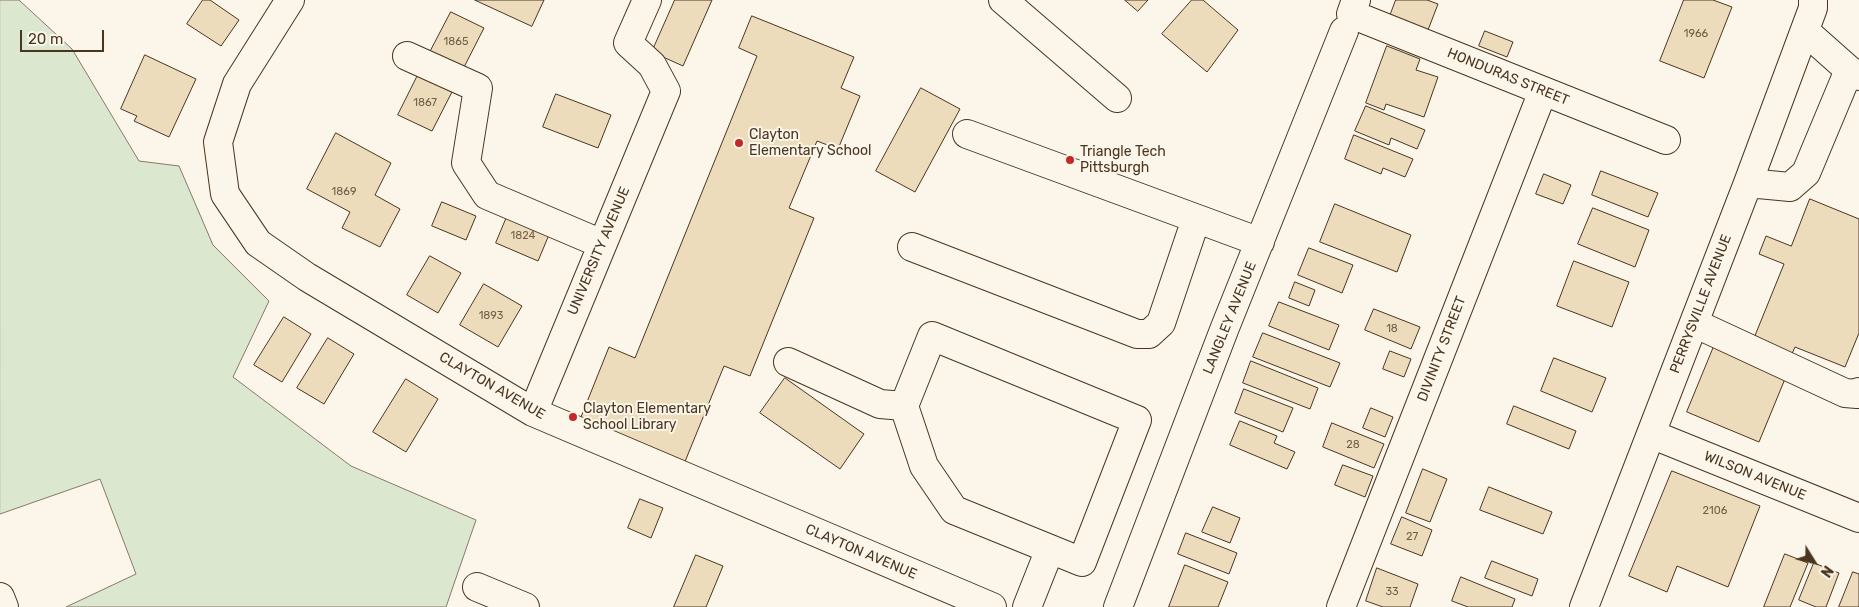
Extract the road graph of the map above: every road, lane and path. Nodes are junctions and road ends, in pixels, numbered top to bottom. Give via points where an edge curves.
1 (290, 0) edge
2 (647, 0) edge
3 (1002, 0) edge
4 (1814, 0) edge
5 (1350, 15) edge
6 (1805, 31) junction
7 (408, 56) dead end
8 (1854, 73) edge
9 (1543, 91) junction
10 (1117, 98) dead end
11 (967, 134) dead end
12 (1666, 140) dead end
13 (1748, 183) junction
14 (1196, 219) junction
15 (1260, 242) junction
16 (602, 244) junction
17 (912, 247) dead end
18 (1694, 323) junction
19 (788, 362) dead end
20 (1859, 392) edge
21 (904, 406) junction
22 (533, 412) junction
23 (1651, 434) junction
24 (1859, 518) edge
25 (1050, 550) junction
26 (477, 587) dead end
27 (0, 598) edge
28 (4, 607) edge
29 (525, 607) edge
30 (992, 607) edge
31 (1027, 607) edge
32 (1118, 607) edge
33 (1342, 607) edge
34 (1584, 607) edge

1 - 22 street, CLAYTON AVENUE via 237,84 218,142 225,194 258,243 307,277
2 - 16 street, UNIVERSITY AVENUE via 628,43 652,65 666,91
3 - 10 street
4 - 6 street, PERRYSVILLE AVENUE
5 - 9 street, HONDURAS STREET
5 - 15 street, LANGLEY AVENUE
6 - 8 street
6 - 13 street, PERRYSVILLE AVENUE
7 - 16 street via 478,88 466,163 487,195
8 - 13 street via 1806,173 1790,188
9 - 12 street, HONDURAS STREET
9 - 33 street, DIVINITY STREET
11 - 14 street
13 - 18 street, PERRYSVILLE AVENUE
14 - 15 street
14 - 17 street via 1161,323 1149,334 1136,334
15 - 32 street, LANGLEY AVENUE
16 - 22 street, UNIVERSITY AVENUE
18 - 20 street via 1845,394
18 - 23 street, PERRYSVILLE AVENUE
19 - 21 street via 880,404
21 - 25 street via 924,466 954,510
21 - 25 street via 932,336 1137,420 1082,562
22 - 30 street, CLAYTON AVENUE
23 - 24 street, WILSON AVENUE
23 - 34 street, PERRYSVILLE AVENUE
25 - 31 street
26 - 29 street
27 - 28 street

